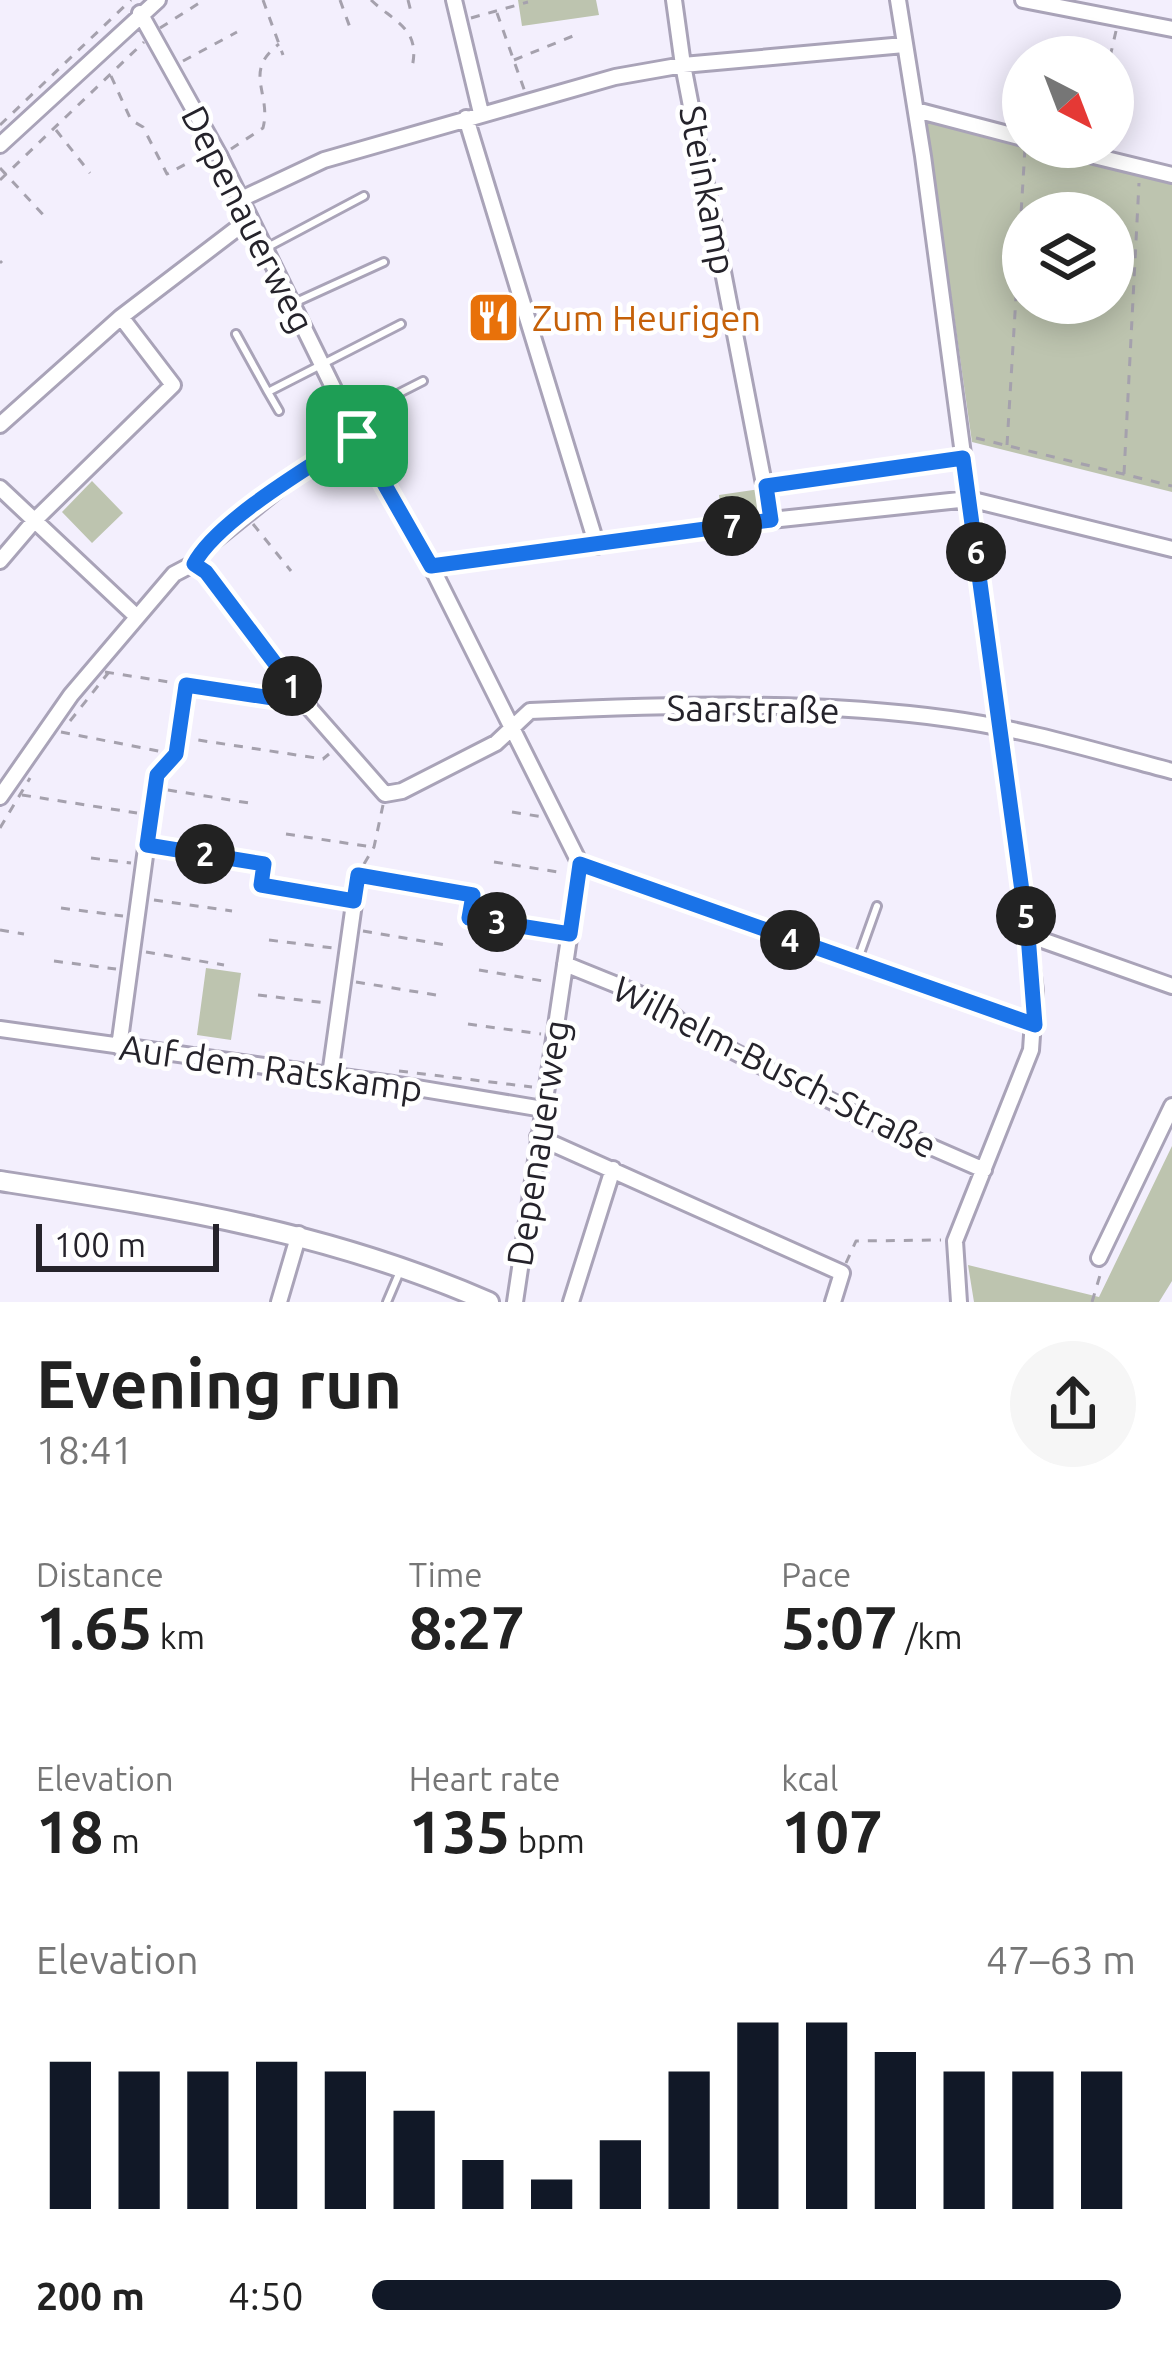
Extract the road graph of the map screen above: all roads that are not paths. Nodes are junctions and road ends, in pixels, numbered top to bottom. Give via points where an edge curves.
1 (158, 0) edge
2 (454, 0) edge
3 (674, 0) edge
4 (898, 0) edge
5 (1023, 0) edge
6 (136, 7) edge
7 (1172, 29) edge
8 (904, 45) junction
9 (683, 65) junction
10 (916, 110) junction
11 (474, 115) junction
12 (3, 132) edge
13 (1002, 133) edge
14 (1134, 166) edge
15 (1172, 175) edge
16 (364, 196) dead end
17 (239, 200) junction
18 (248, 220) junction
19 (263, 249) junction
20 (384, 262) dead end
21 (291, 304) junction
22 (121, 317) junction
23 (401, 324) dead end
24 (236, 334) dead end
25 (322, 365) junction
26 (423, 381) dead end
27 (268, 392) junction
28 (279, 411) dead end
29 (349, 418) junction
30 (0, 425) edge
31 (357, 436) junction
32 (963, 458) junction
33 (766, 486) junction
34 (0, 488) edge
35 (969, 499) junction
36 (34, 520) junction
37 (771, 520) junction
38 (597, 546) junction
39 (1172, 549) edge
40 (0, 562) edge
41 (194, 564) junction
42 (431, 566) junction
43 (136, 616) junction
44 (1000, 727) junction
45 (512, 729) junction
46 (1172, 771) edge
47 (156, 782) road end
48 (0, 796) edge
49 (580, 870) junction
50 (358, 875) road end
51 (878, 906) dead end
52 (1028, 935) junction
53 (857, 963) junction
54 (565, 964) junction
55 (1172, 986) edge
56 (1035, 1025) junction
57 (0, 1029) edge
58 (119, 1047) junction
59 (330, 1075) junction
60 (1172, 1106) edge
61 (543, 1109) junction
62 (538, 1137) junction
63 (613, 1169) junction
64 (984, 1171) junction
65 (0, 1181) edge
66 (299, 1234) junction
67 (1099, 1258) road end
68 (402, 1266) junction
69 (279, 1302) edge
70 (387, 1302) edge
71 (489, 1302) edge
72 (515, 1302) edge
73 (571, 1302) edge
74 (832, 1302) edge
75 (959, 1302) edge

1 - 6 street
2 - 11 street
3 - 9 street, Steinkamp
4 - 8 street
5 - 7 street
6 - 12 street
6 - 17 street, Depenauerweg
8 - 9 street
8 - 10 street
9 - 11 street
9 - 33 street, Steinkamp
10 - 13 street
10 - 32 street
11 - 17 street via 324,160
11 - 38 street
14 - 15 street
16 - 19 lane
17 - 18 street, Depenauerweg
18 - 19 street, Depenauerweg
18 - 22 street
19 - 21 street, Depenauerweg
20 - 21 lane
21 - 25 street, Depenauerweg
22 - 30 street
22 - 36 street via 173,385
23 - 25 lane
24 - 27 lane
25 - 27 lane
25 - 29 street, Depenauerweg
26 - 29 lane
27 - 28 lane
29 - 31 street, Depenauerweg
31 - 41 street via 245,514
31 - 42 street, Depenauerweg
32 - 33 street
32 - 35 street
33 - 37 street, Steinkamp
34 - 36 street
35 - 37 street
35 - 39 street
35 - 44 street
36 - 40 street
36 - 43 street
37 - 38 street
38 - 42 street
41 - 43 street
41 - 45 street, Saarstraße via 385,794
42 - 45 street, Depenauerweg
43 - 48 street
44 - 45 street, Saarstraße via 917,715 690,706 530,711
44 - 46 street, Saarstraße
44 - 52 street
45 - 49 street, Depenauerweg
47 - 58 street
49 - 53 street
49 - 54 street, Depenauerweg
50 - 59 street
51 - 53 lane
52 - 55 street
52 - 56 street
53 - 56 street
54 - 61 street, Depenauerweg
54 - 64 street, Wilhelm-Busch-Straße via 659,1002 685,1026 757,1064
56 - 64 street
57 - 58 street, Auf dem Ratskamp
58 - 59 street, Auf dem Ratskamp
59 - 61 street, Auf dem Ratskamp
60 - 67 street
61 - 62 street, Depenauerweg
62 - 63 street
62 - 72 street, Depenauerweg
63 - 73 street
63 - 74 street via 842,1273
64 - 75 street via 955,1241
65 - 66 main road
66 - 68 main road
66 - 69 street
68 - 70 lane
68 - 71 main road

